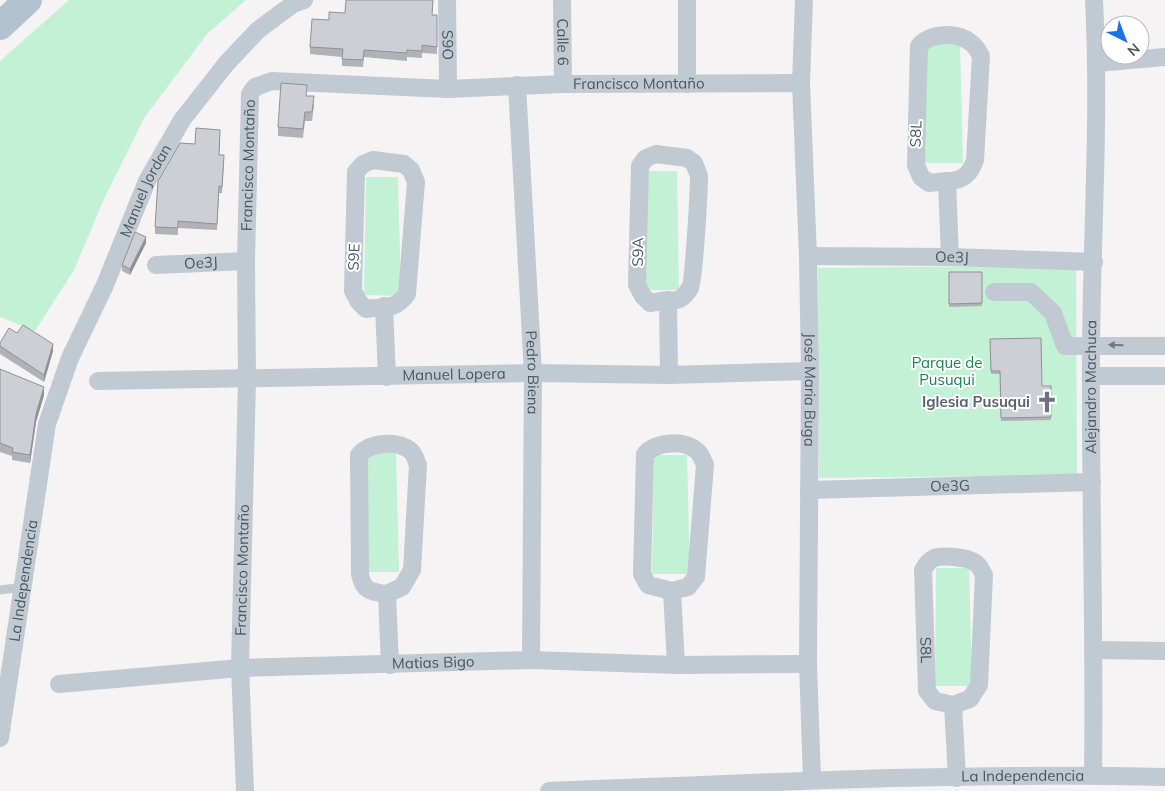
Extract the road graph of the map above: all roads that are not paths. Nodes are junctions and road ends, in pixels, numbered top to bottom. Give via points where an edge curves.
1 (28, 0) edge
2 (304, 0) edge
3 (447, 0) edge
4 (562, 0) edge
5 (687, 0) edge
6 (804, 0) edge
7 (1094, 0) edge
8 (0, 26) edge
9 (1165, 57) edge
10 (1097, 63) junction
11 (563, 84) junction
12 (688, 84) junction
13 (801, 84) junction
14 (517, 85) junction
15 (448, 89) junction
16 (947, 181) junction
17 (808, 256) junction
18 (950, 257) junction
19 (246, 261) junction
20 (1094, 262) junction
21 (156, 265) dead end
22 (994, 292) dead end
23 (668, 300) junction
24 (384, 306) junction
25 (1091, 345) junction
26 (1165, 346) edge
27 (810, 371) junction
28 (533, 373) junction
29 (669, 375) junction
30 (1091, 376) junction
31 (1165, 376) edge
32 (387, 377) junction
33 (247, 380) junction
34 (98, 381) dead end
35 (47, 424) joint
36 (1092, 482) junction
37 (809, 490) junction
38 (24, 587) junction
39 (0, 590) edge
40 (672, 592) junction
41 (387, 594) junction
42 (1095, 650) junction
43 (1165, 651) edge
44 (531, 660) junction
45 (808, 664) junction
46 (390, 665) junction
47 (676, 665) junction
48 (240, 668) junction
49 (59, 684) dead end
50 (953, 705) junction
51 (0, 738) edge
52 (1093, 775) junction
53 (1165, 777) edge
54 (957, 778) junction
55 (812, 780) junction
56 (245, 791) edge
57 (549, 791) edge

1 - 8 main road
2 - 35 street, Manuel Jordan via 293,4 258,30 226,64 182,120 147,181 70,358
3 - 15 street, S9O
4 - 11 street, Calle 6
5 - 12 street
6 - 13 street, José Maria Buga
7 - 10 street, Alejandro Machuca
9 - 10 street
10 - 20 street, Alejandro Machuca
11 - 12 street, Francisco Montaño
11 - 14 street, Francisco Montaño
12 - 13 street, Francisco Montaño
13 - 17 street, José Maria Buga
14 - 15 street, Francisco Montaño
14 - 28 street, Pedro Biena
15 - 19 street, Francisco Montaño via 272,82 255,87 249,104
16 - 16 street, S8L via 965,178 973,168 981,56 966,39 935,35 919,46 916,165 929,183
16 - 18 street
17 - 18 street, Oe3J
17 - 27 street, José Maria Buga
18 - 20 street, Oe3J
19 - 21 street, Oe3J
19 - 33 street, Francisco Montaño
20 - 25 street, Alejandro Machuca
22 - 25 street via 1031,292 1053,312 1065,346
23 - 23 street, S9A via 683,298 693,281 699,176 694,163 687,158 656,154 646,158 640,166 637,285 650,302
23 - 29 street
24 - 24 street, S9E via 392,308 399,304 409,287 416,182 404,164 373,160 356,172 353,291 366,309
24 - 32 street
26 -> 25 street
25 - 30 street, Alejandro Machuca
27 - 29 street, Manuel Lopera
27 - 37 street, José Maria Buga
28 - 29 street, Manuel Lopera
28 - 32 street, Manuel Lopera
28 - 44 street, Pedro Biena
30 - 31 street
30 - 36 street, Alejandro Machuca
32 - 33 street, Manuel Lopera
33 - 34 street, Manuel Lopera
33 - 48 street, Francisco Montaño
35 - 38 street, La Independencia
36 - 37 street, Oe3G
36 - 42 street, Alejandro Machuca
37 - 45 street, José Maria Buga
38 - 39 lane
38 - 51 street, La Independencia
40 - 40 street via 688,587 698,570 705,465 699,452 692,447 662,443 645,454 642,574 648,585
40 - 47 street
41 - 41 street via 402,587 412,570 418,466 413,453 406,448 376,444 365,448 359,455 362,585 369,592
41 - 46 street
42 - 43 street
42 - 52 street, Alejandro Machuca
44 - 46 street, Matias Bigo
44 - 47 street, Matias Bigo
45 - 47 street, Matias Bigo
45 - 55 street, José Maria Buga
46 - 48 street, Matias Bigo
48 - 49 street, Matias Bigo
48 - 56 street, Francisco Montaño
50 - 50 street, S8L via 970,699 979,685 984,575 974,562 935,557 923,570 927,691 935,701
50 - 54 street
52 - 53 street, La Independencia
52 - 54 street, La Independencia
54 - 55 street, La Independencia
55 - 57 street, La Independencia

